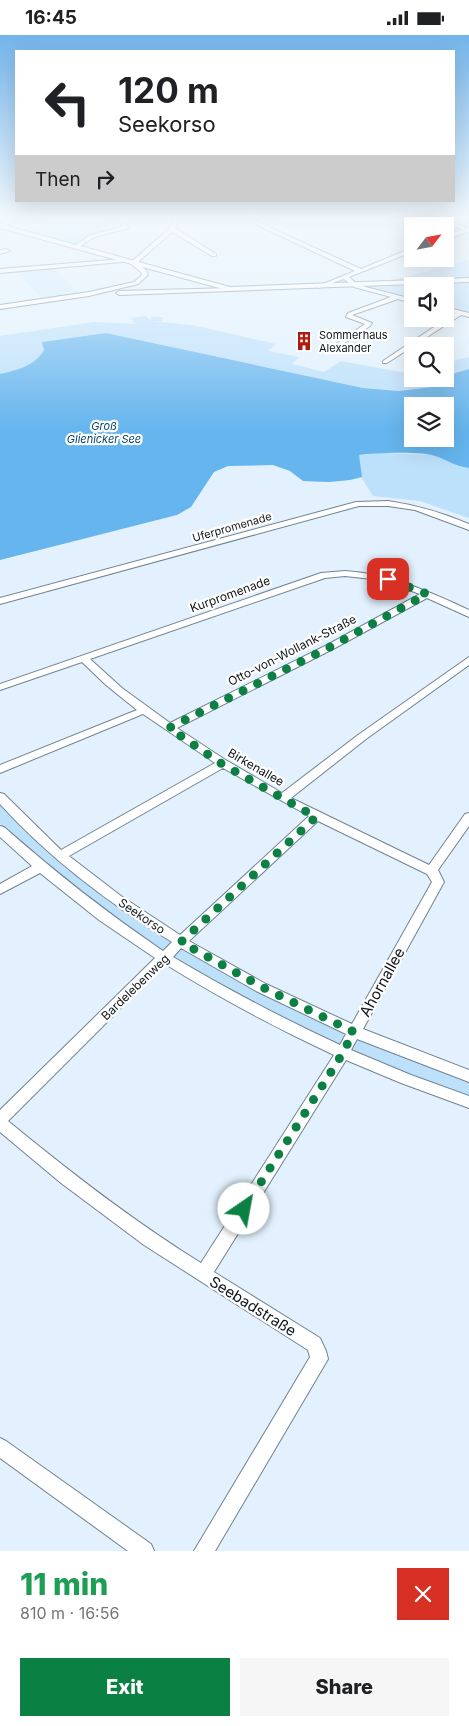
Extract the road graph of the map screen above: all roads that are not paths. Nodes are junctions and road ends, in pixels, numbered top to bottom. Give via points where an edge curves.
1 (115, 288) edge
2 (225, 288) edge
3 (286, 288) edge
4 (362, 288) edge
5 (230, 289) junction
6 (89, 294) junction
7 (398, 297) junction
8 (404, 299) edge
9 (0, 307) edge
10 (454, 311) edge
11 (460, 313) junction
12 (469, 315) edge
13 (335, 347) dead end
14 (384, 362) dead end
15 (469, 527) edge
16 (427, 594) junction
17 (0, 601) edge
18 (469, 614) edge
19 (84, 659) junction
20 (469, 660) edge
21 (0, 687) edge
22 (145, 710) junction
23 (169, 728) junction
24 (222, 764) junction
25 (0, 769) edge
26 (0, 797) edge
27 (283, 798) junction
28 (316, 817) junction
29 (469, 817) edge
30 (0, 830) edge
31 (61, 855) junction
32 (40, 867) junction
33 (430, 871) junction
34 (0, 890) edge
35 (181, 942) junction
36 (164, 958) junction
37 (354, 1032) junction
38 (342, 1053) junction
39 (469, 1075) edge
40 (469, 1102) edge
41 (0, 1119) edge
42 (0, 1123) edge
43 (203, 1275) junction
44 (0, 1447) edge
45 (144, 1551) edge
46 (204, 1551) edge

1 - 6 street
2 - 5 main road
3 - 5 main road
4 - 7 street
5 - 6 street
6 - 9 street
7 - 8 street
7 - 13 street via 350,314 348,316 366,321 368,325
10 - 11 street
11 - 12 street
11 - 14 street
15 - 17 street, Uferpromenade via 413,507 359,504
16 - 18 street, Kurpromenade
16 - 19 street, Kurpromenade via 378,576 324,575
16 - 23 street, Otto-von-Wollank-Straße
19 - 21 street, Kurpromenade
19 - 22 street, Birkenallee
20 - 27 street
22 - 23 street, Birkenallee
22 - 25 street
23 - 24 street, Birkenallee
24 - 27 street, Birkenallee
24 - 31 street
26 - 31 street, Seekorso
27 - 28 street, Birkenallee
28 - 33 street, Birkenallee
28 - 35 street, Bardelebenweg
29 - 33 street
30 - 32 street, Seekorso
31 - 35 street, Seekorso via 120,902
32 - 34 street
32 - 36 street, Seekorso via 97,913
33 - 37 street, Ahornallee via 438,882
35 - 36 street, Bardelebenweg
35 - 37 street, Seekorso via 264,988
36 - 38 street, Seekorso via 249,1007
36 - 41 street, Bardelebenweg
37 - 38 street, Ahornallee
37 - 39 street, Seekorso
38 - 40 street, Seekorso
38 - 43 street, Ahornallee
42 - 43 street, Seebadstraße via 66,1178
43 - 46 street, Seebadstraße via 314,1343 319,1359
44 - 45 street

